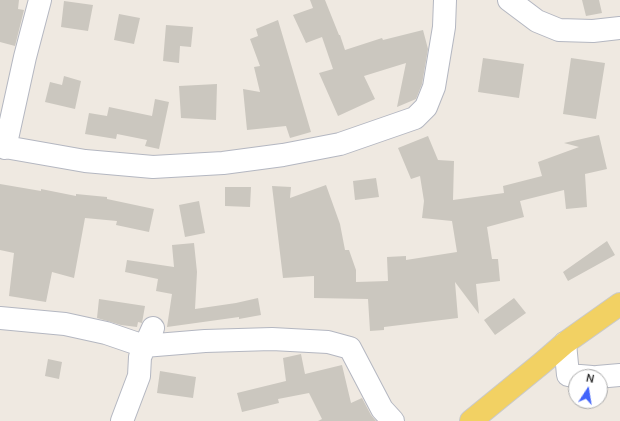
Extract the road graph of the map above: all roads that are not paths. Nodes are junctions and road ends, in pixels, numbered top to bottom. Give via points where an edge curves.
1 (40, 0) edge
2 (445, 0) edge
3 (509, 0) edge
4 (620, 28) edge
5 (3, 147) edge
6 (620, 304) edge
7 (0, 318) edge
8 (148, 337) junction
9 (565, 343) junction
10 (568, 375) edge
11 (620, 375) edge
12 (608, 376) edge
13 (122, 421) edge
14 (394, 421) edge
15 (471, 421) edge

1 - 5 street
2 - 5 street via 444,27 434,87 426,107 415,118 340,144 223,163 153,167 85,161
3 - 4 street via 537,21 559,30 593,31
6 - 9 main road
7 - 8 street via 65,324 106,333
8 - 13 street via 140,357 139,376
8 - 14 street via 205,340 272,338 328,342 350,348 382,408
9 - 10 street
9 - 15 main road
11 - 12 street

